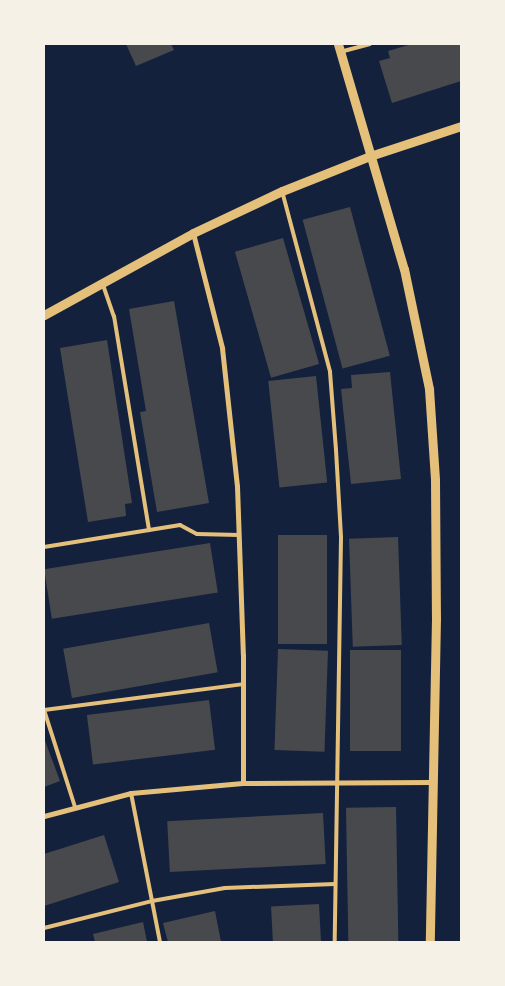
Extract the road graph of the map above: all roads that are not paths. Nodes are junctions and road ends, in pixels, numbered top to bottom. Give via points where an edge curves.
1 (370, 44) edge
2 (339, 48) edge
3 (461, 126) edge
4 (370, 156) junction
5 (282, 191) junction
6 (193, 233) junction
7 (102, 282) junction
8 (44, 314) edge
9 (149, 530) junction
10 (239, 535) junction
11 (44, 547) edge
12 (243, 684) junction
13 (336, 781) junction
14 (432, 782) junction
15 (243, 783) junction
16 (131, 793) junction
17 (75, 807) junction
18 (44, 816) edge
19 (334, 884) junction
20 (152, 901) junction
21 (44, 928) edge
22 (160, 942) edge
23 (335, 942) edge
24 (430, 942) edge

1 - 2 lane
2 - 4 street
3 - 4 street
4 - 5 street
4 - 14 street via 404,268 429,389 435,480
5 - 6 street
5 - 13 lane via 330,372 341,538
6 - 7 street
6 - 10 street via 222,348
7 - 8 street
7 - 9 lane via 114,316
9 - 10 lane via 180,525 197,534
9 - 11 lane
10 - 12 street
12 - 15 street
12 - 17 lane via 44,710
13 - 14 street
13 - 15 street
13 - 19 lane
14 - 24 street
15 - 16 street
16 - 17 street
16 - 20 lane
17 - 18 street
19 - 20 lane via 224,888
19 - 23 lane
20 - 21 lane
20 - 22 lane

